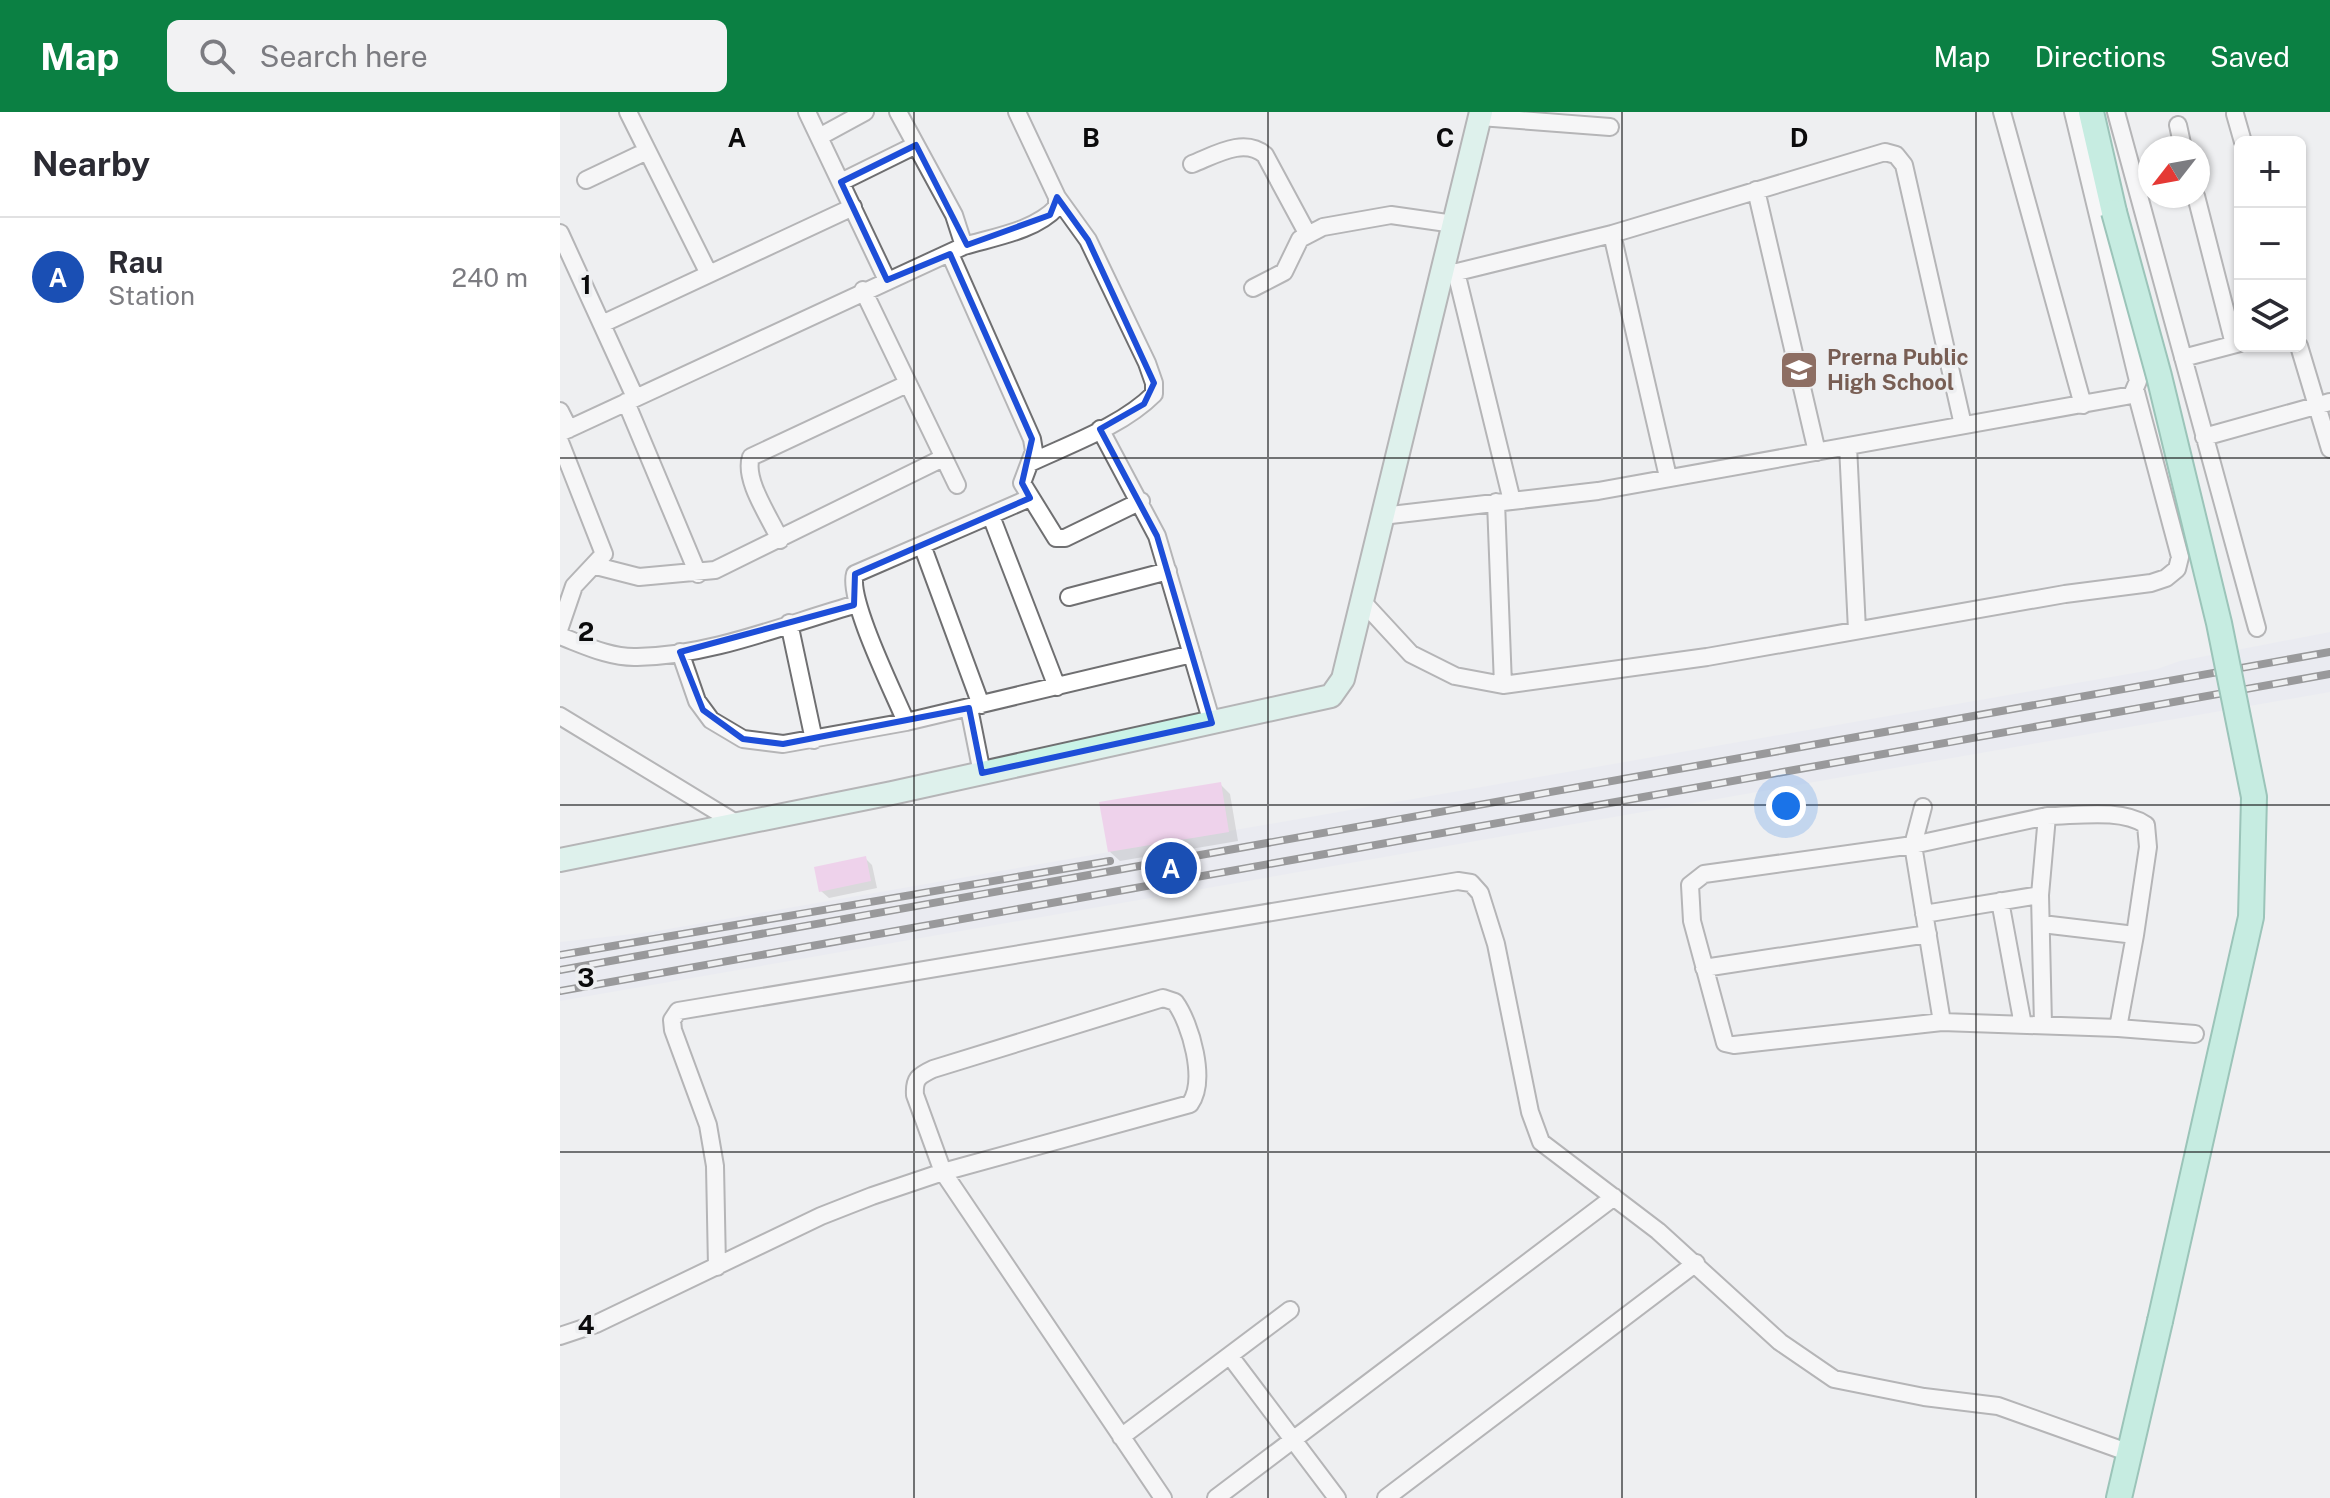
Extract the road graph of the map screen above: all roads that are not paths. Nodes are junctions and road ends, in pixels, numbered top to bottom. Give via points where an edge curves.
1 (628, 112) edge
2 (807, 112) edge
3 (865, 112) edge
4 (898, 112) edge
5 (1017, 112) edge
6 (2002, 112) edge
7 (2073, 112) edge
8 (2091, 112) edge
9 (2116, 112) edge
10 (1480, 114) edge
11 (2235, 114) dead end
12 (2178, 125) dead end
13 (1610, 127) dead end
14 (2180, 136) edge
15 (2241, 136) edge
16 (819, 137) junction
17 (916, 145) junction
18 (647, 151) junction
19 (1192, 164) dead end
20 (586, 180) dead end
21 (841, 182) junction
22 (1756, 190) junction
23 (1057, 197) junction
24 (853, 207) junction
25 (2199, 208) edge
26 (1454, 224) junction
27 (560, 233) edge
28 (1307, 233) junction
29 (1612, 234) junction
30 (957, 250) junction
31 (709, 274) junction
32 (1448, 274) junction
33 (887, 280) junction
34 (1253, 288) dead end
35 (863, 290) junction
36 (602, 324) junction
37 (2234, 332) edge
38 (2234, 344) edge
39 (2302, 352) edge
40 (2183, 358) junction
41 (907, 384) junction
42 (2136, 392) junction
43 (630, 400) junction
44 (2323, 403) edge
45 (2083, 405) junction
46 (560, 411) edge
47 (1963, 425) junction
48 (1100, 429) junction
49 (563, 435) edge
50 (2204, 437) junction
51 (1848, 446) junction
52 (2330, 449) edge
53 (1817, 452) junction
54 (943, 458) junction
55 (1030, 463) junction
56 (1668, 477) junction
57 (957, 485) dead end
58 (1030, 498) junction
59 (1141, 501) junction
60 (1504, 502) junction
61 (991, 516) junction
62 (1382, 516) junction
63 (780, 540) junction
64 (922, 545) junction
65 (596, 566) junction
66 (1168, 571) junction
67 (698, 574) junction
68 (567, 584) edge
69 (1069, 597) dead end
70 (1362, 601) junction
71 (857, 604) junction
72 (789, 623) junction
73 (560, 627) edge
74 (2257, 628) dead end
75 (1857, 630) junction
76 (560, 636) edge
77 (680, 652) junction
78 (1192, 654) junction
79 (1503, 685) junction
80 (1057, 687) junction
81 (975, 706) junction
82 (560, 716) edge
83 (906, 722) junction
84 (1212, 723) junction
85 (814, 740) junction
86 (982, 773) junction
87 (1923, 807) dead end
88 (2047, 816) junction
89 (736, 823) junction
90 (1913, 845) junction
91 (560, 860) edge
92 (2040, 895) junction
93 (2000, 901) junction
94 (1924, 914) junction
95 (2042, 924) junction
96 (1928, 934) junction
97 (2135, 935) junction
98 (1704, 968) junction
99 (1942, 1022) junction
100 (2023, 1025) junction
101 (2043, 1025) junction
102 (2118, 1028) junction
103 (2195, 1034) dead end
104 (943, 1172) junction
105 (1614, 1197) junction
106 (1696, 1263) junction
107 (717, 1267) junction
108 (1290, 1310) dead end
109 (560, 1336) edge
110 (1230, 1356) junction
111 (1121, 1437) junction
112 (1294, 1439) junction
113 (2130, 1453) junction
114 (1163, 1498) edge
115 (1216, 1498) edge
116 (1337, 1498) edge
117 (1386, 1498) edge
118 (2119, 1498) edge

1 - 18 street
2 - 16 street
3 - 16 street
4 - 17 street
5 - 23 street
6 - 45 street
7 - 42 street via 2138,381
8 - 113 main road, bridge via 2219,623 2254,797 2251,917
9 - 40 street
10 - 13 street
10 - 26 street
11 - 15 street
12 - 14 street
16 - 21 street
17 - 21 street
17 - 30 street via 954,215
18 - 20 street
18 - 31 street
19 - 28 street via 1248,145 1258,149
21 - 24 street
22 - 29 street
22 - 47 street via 1885,152 1896,155 1904,165
22 - 53 street
23 - 30 street via 1050,215
23 - 48 street via 1088,240 1154,383 1154,394 1144,404
24 - 31 street
24 - 33 street
25 - 37 street
26 - 28 street via 1391,215
26 - 32 street
27 - 36 street
28 - 34 street via 1284,272
29 - 32 street
29 - 56 street
30 - 33 street
30 - 55 street via 1032,439
31 - 36 street
32 - 60 street
32 - 62 street
33 - 35 street
35 - 41 street
35 - 43 street
36 - 43 street
38 - 40 street
39 - 44 street
40 - 50 street
41 - 54 street
41 - 63 street via 751,457 748,466
42 - 45 street
42 - 75 street via 2180,557 2177,569 2166,578
43 - 49 street
43 - 67 street
44 - 50 street
44 - 52 street
45 - 47 street
46 - 49 street
47 - 51 street
48 - 55 street
48 - 59 street
49 - 65 street via 604,554
50 - 74 street
51 - 53 street
51 - 75 street
53 - 56 street
54 - 57 street
54 - 63 street
55 - 58 street via 1022,483
56 - 60 street
58 - 59 street via 1056,538
58 - 61 street
59 - 66 street
60 - 62 street
60 - 79 street
61 - 64 street
61 - 80 street
62 - 70 street
63 - 67 street
64 - 71 street via 855,574
64 - 81 street
65 - 67 street via 639,577
65 - 68 street
66 - 69 street
66 - 78 street
68 - 73 street
70 - 79 street via 1411,654 1455,676
70 - 84 street via 1343,679 1331,696
71 - 72 street
71 - 83 street
72 - 77 street
72 - 85 street
75 - 79 street
76 - 77 street via 622,656
77 - 85 street via 697,701 723,730 783,744
78 - 80 street
78 - 84 street
80 - 81 street
81 - 83 street
81 - 86 street
82 - 89 street
83 - 85 street
84 - 86 street
86 - 89 street
87 - 90 street
88 - 90 street
88 - 92 street
88 - 97 street via 2118,816 2146,825 2148,847
89 - 91 street
90 - 94 street
90 - 98 street via 1704,874 1690,885 1688,895
92 - 93 street
92 - 95 street
93 - 94 street
93 - 100 street
94 - 96 street
95 - 97 street
95 - 101 street
96 - 98 street
96 - 99 street
97 - 102 street
98 - 99 street via 1725,1043
99 - 100 street
100 - 101 street
101 - 102 street
102 - 103 street
104 - 104 street via 1190,1104 1198,1082 1175,1002 1150,1001 919,1075 915,1095
104 - 107 street via 821,1216
104 - 111 street
105 - 106 street
105 - 107 street via 1536,1133 1484,905 1471,883 1458,881 678,1011 673,1030 708,1125 715,1166
105 - 112 street
106 - 113 street via 1780,1342 1834,1379 1998,1406
106 - 117 street
107 - 109 street
108 - 110 street
110 - 111 street
110 - 112 street
111 - 114 street
112 - 115 street
112 - 116 street
113 - 118 main road

